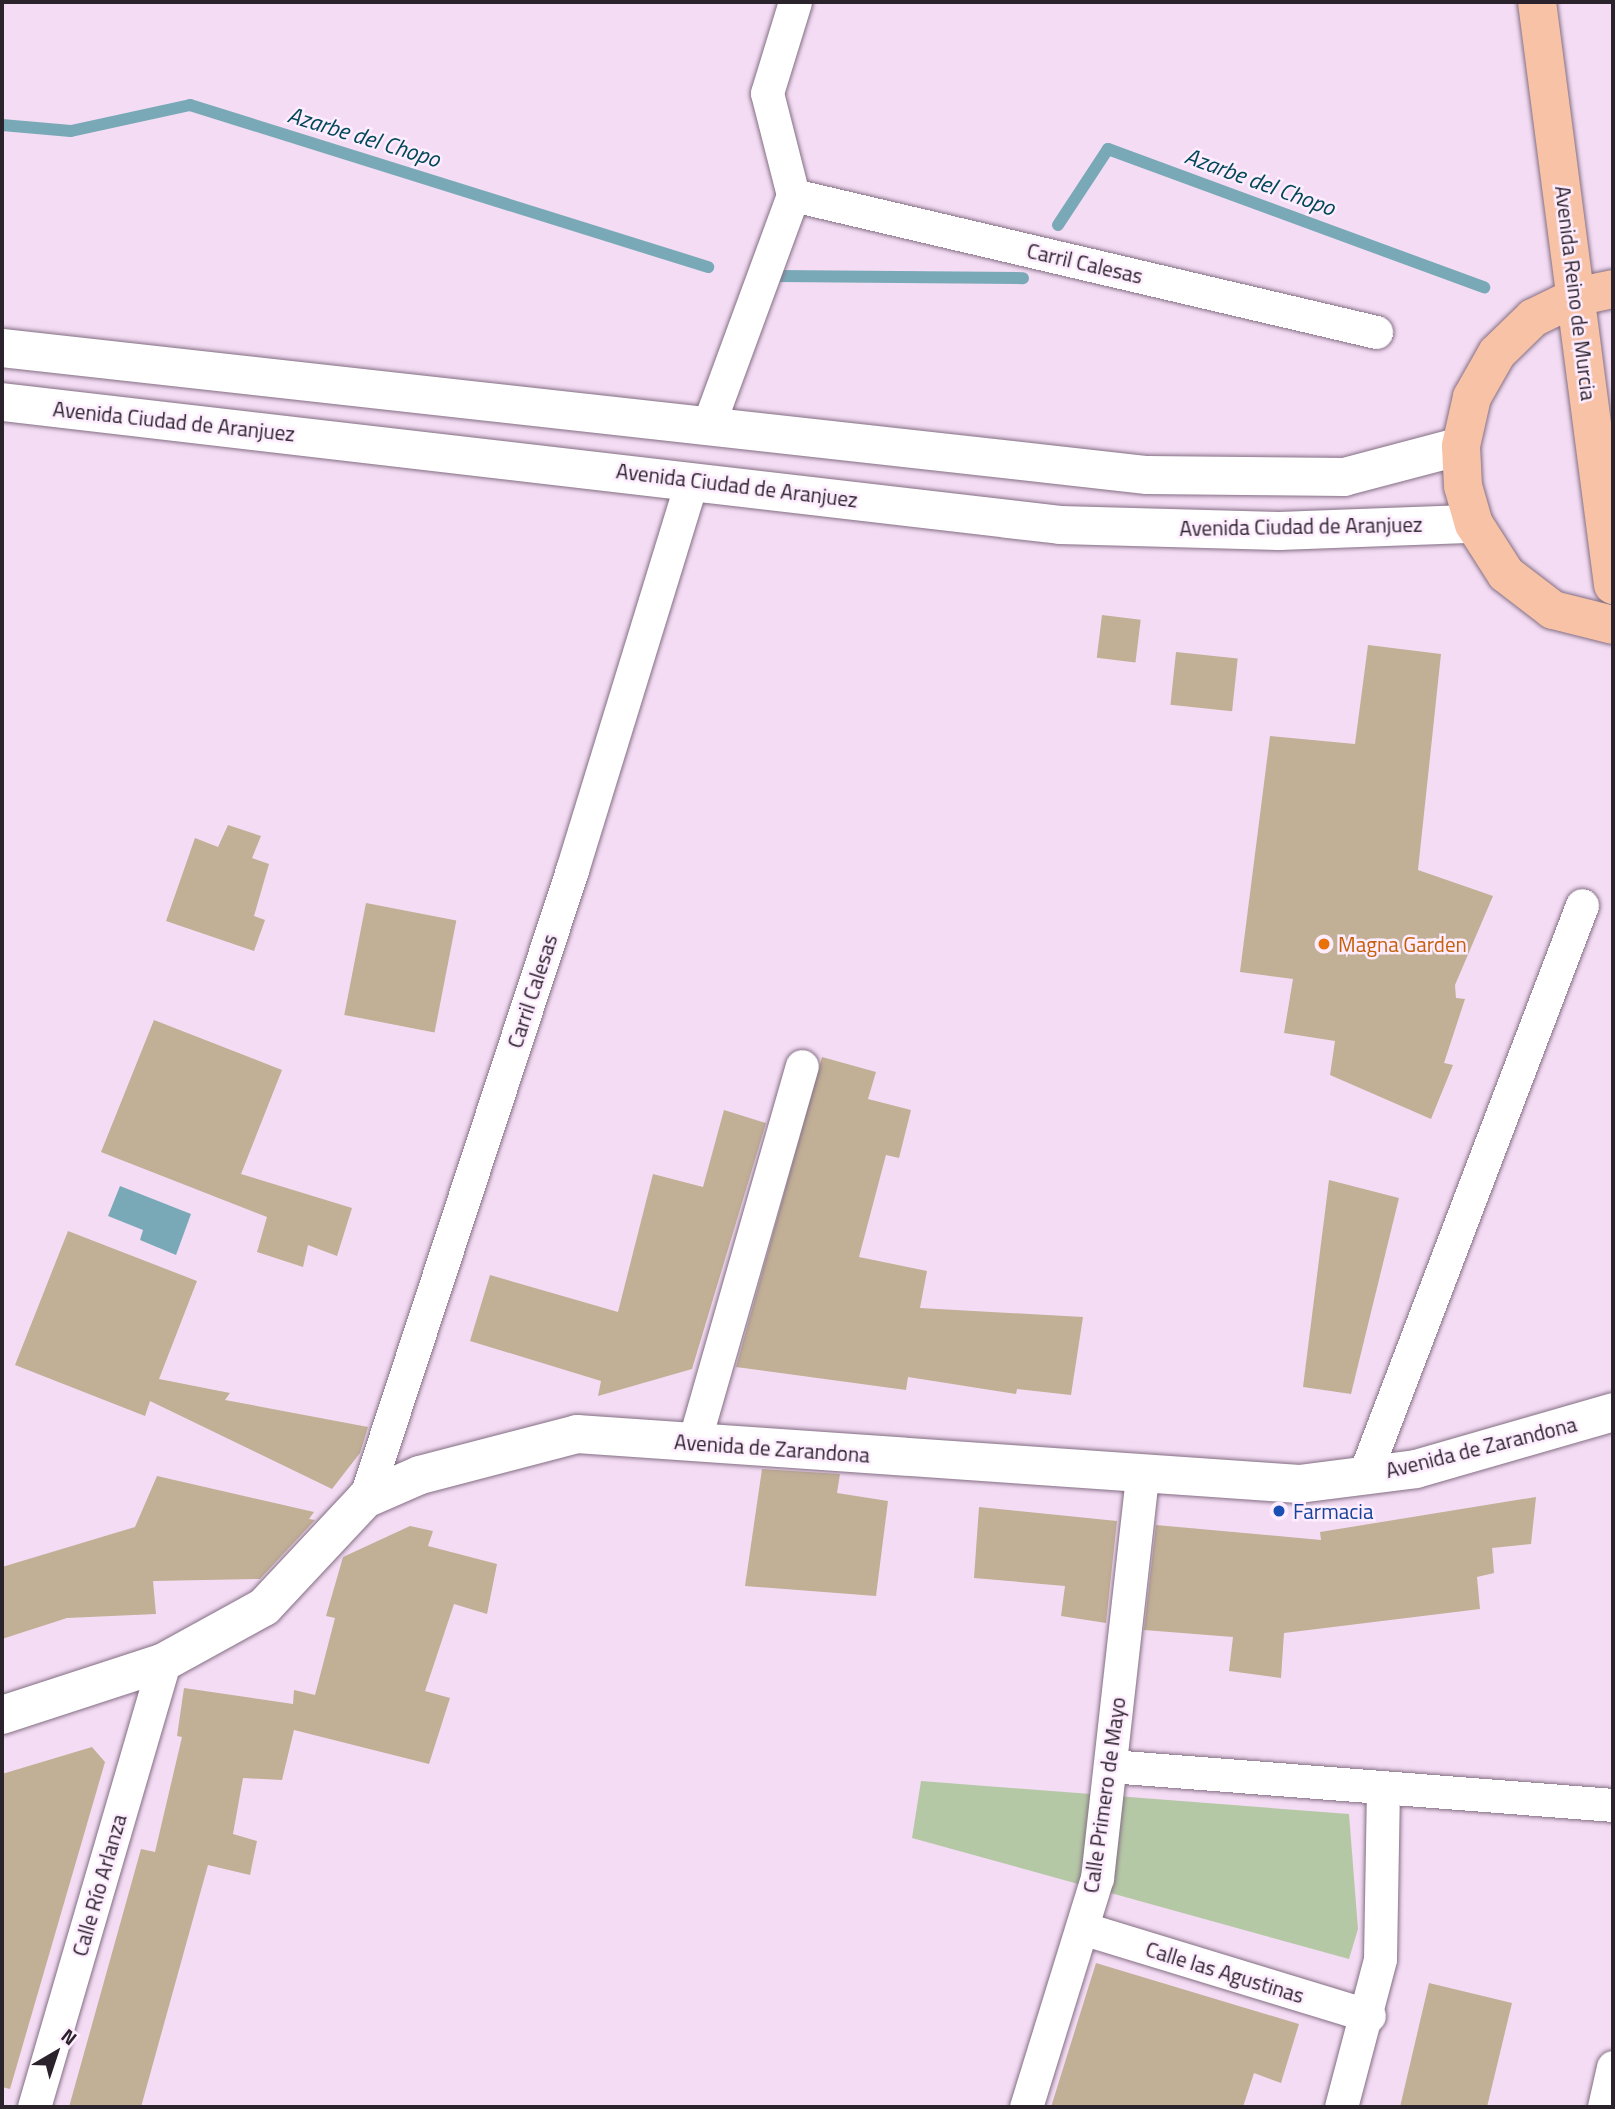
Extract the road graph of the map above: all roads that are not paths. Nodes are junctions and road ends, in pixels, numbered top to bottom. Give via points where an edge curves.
1 (795, 2) edge
2 (1537, 2) edge
3 (793, 195) junction
4 (1613, 289) edge
5 (1576, 297) junction
6 (1376, 332) dead end
7 (2, 348) edge
8 (2, 402) edge
9 (708, 426) junction
10 (1461, 446) junction
11 (692, 480) junction
12 (1474, 524) junction
13 (1613, 585) edge
14 (1613, 625) edge
15 (1582, 905) dead end
16 (802, 1066) dead end
17 (1613, 1412) edge
18 (694, 1442) junction
19 (1142, 1474) junction
20 (1364, 1476) junction
21 (365, 1499) junction
22 (164, 1662) junction
23 (2, 1715) edge
24 (1110, 1766) junction
25 (1384, 1789) junction
26 (1613, 1805) edge
27 (1082, 1928) junction
28 (1369, 2016) junction
29 (1613, 2067) edge
30 (34, 2107) edge
31 (1026, 2107) edge
32 (1341, 2107) edge
33 (1604, 2107) edge

1 - 3 street via 767,93
2 - 5 main road, Avenida Reino de Murcia
3 - 6 street, Carril Calesas
3 - 9 street
4 - 5 main road
5 - 10 main road via 1534,318 1497,353 1472,397
5 - 13 main road, Avenida Reino de Murcia
7 - 9 main road
8 - 11 main road, Avenida Ciudad de Aranjuez
9 - 10 main road via 1147,475 1344,477
10 - 12 main road via 1463,486
11 - 12 main road, Avenida Ciudad de Aranjuez via 1060,524 1279,531
11 - 21 street, Carril Calesas via 572,870
12 - 14 main road via 1506,574 1553,610
15 - 20 street
16 - 18 street
17 - 20 main road, Avenida de Zarandona via 1416,1469
18 - 19 main road, Avenida de Zarandona
18 - 21 main road, Avenida de Zarandona via 577,1434 420,1475
19 - 20 main road, Avenida de Zarandona via 1299,1484
19 - 24 street, Calle Primero de Mayo
21 - 22 main road, Avenida de Zarandona via 264,1607
22 - 23 main road, Avenida de Zarandona
22 - 30 street, Calle Río Arlanza
24 - 25 street
24 - 27 street, Calle Primero de Mayo via 1097,1878
25 - 26 street
25 - 28 street via 1380,1959
27 - 28 street, Calle las Agustinas
27 - 31 street, Calle Primero de Mayo
28 - 32 street
29 - 33 street

